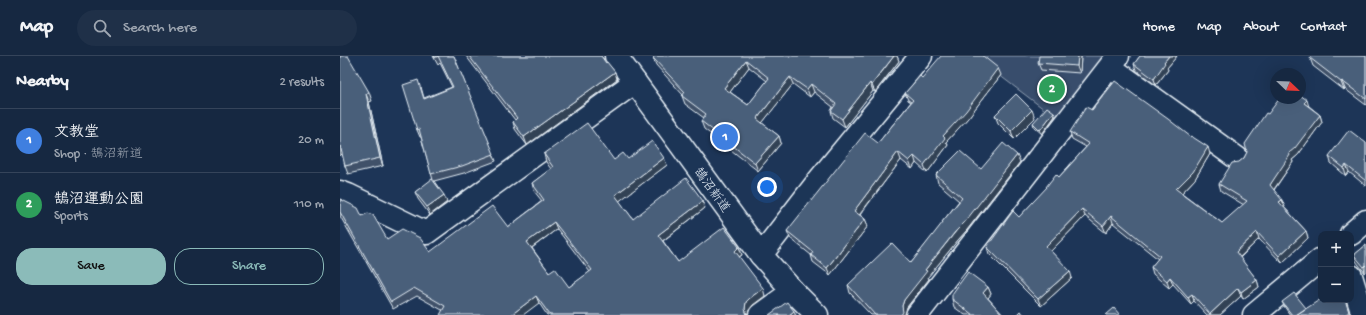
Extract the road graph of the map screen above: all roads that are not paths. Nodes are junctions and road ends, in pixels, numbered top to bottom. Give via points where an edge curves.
1 (616, 56) edge
2 (921, 56) edge
3 (1114, 61) edge
4 (635, 82) junction
5 (1237, 158) dead end
6 (340, 192) edge
7 (1366, 221) edge
8 (1354, 231) edge
9 (761, 255) junction
10 (1318, 262) edge
11 (1354, 286) edge
12 (792, 291) junction
13 (760, 315) edge
14 (817, 315) edge
15 (917, 315) edge
16 (1254, 315) edge
17 (1363, 315) edge

1 - 4 street, 鵠沼新道
2 - 9 street
3 - 5 street
3 - 15 street
4 - 6 street via 426,233
4 - 9 street, 鵠沼新道
7 - 8 street
9 - 12 street, 鵠沼新道
10 - 16 street
11 - 17 street
12 - 13 street
12 - 14 street, 鵠沼新道

